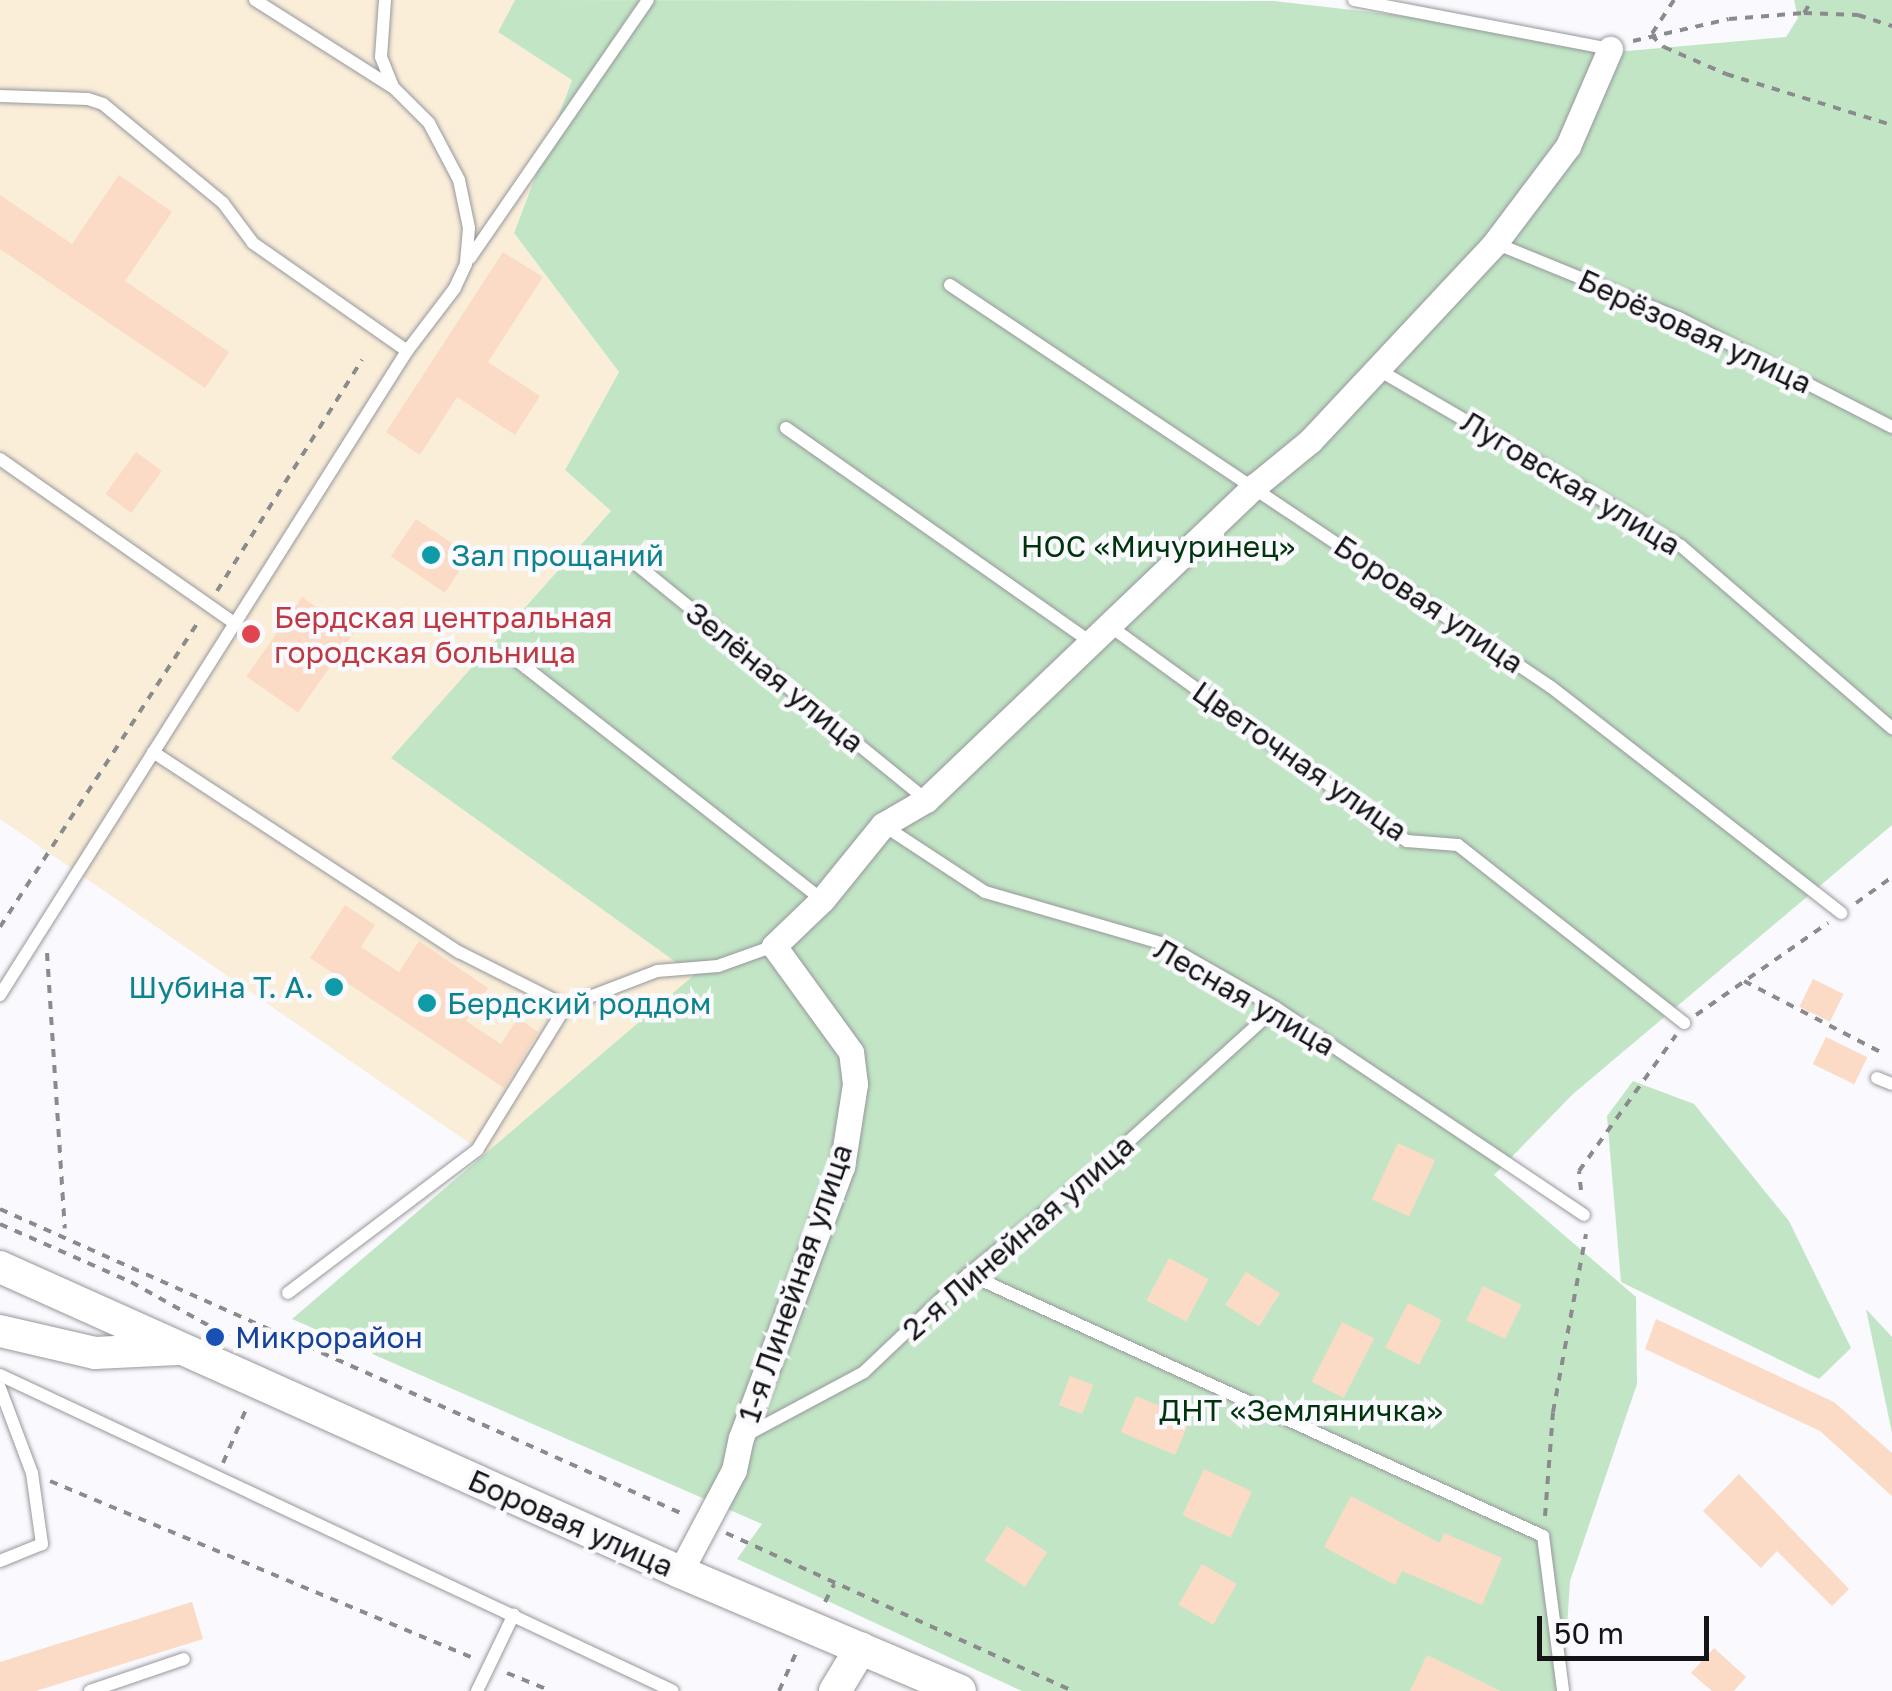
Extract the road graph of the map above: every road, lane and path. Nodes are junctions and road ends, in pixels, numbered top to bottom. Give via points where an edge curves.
1 (255, 0) edge
2 (385, 0) edge
3 (648, 0) edge
4 (1354, 0) edge
5 (1674, 0) edge
6 (1812, 0) edge
7 (1804, 13) junction
8 (1892, 26) edge
9 (1652, 35) junction
10 (1610, 49) junction
11 (392, 87) junction
12 (0, 96) edge
13 (1892, 125) edge
14 (1495, 242) junction
15 (466, 264) junction
16 (950, 285) dead end
17 (407, 351) junction
18 (362, 360) dead end
19 (1378, 369) junction
20 (1892, 427) edge
21 (786, 428) dead end
22 (0, 459) edge
23 (1255, 486) junction
24 (625, 555) dead end
25 (208, 606) junction
26 (234, 623) junction
27 (1102, 635) junction
28 (510, 655) dead end
29 (1892, 728) edge
30 (153, 752) junction
31 (926, 800) junction
32 (883, 825) junction
33 (1892, 877) edge
34 (822, 900) junction
35 (1841, 914) junction
36 (45, 924) junction
37 (0, 927) edge
38 (774, 946) junction
39 (1744, 981) junction
40 (0, 994) edge
41 (566, 1006) junction
42 (1276, 1008) junction
43 (1684, 1024) junction
44 (1886, 1055) dead end
45 (1877, 1078) dead end
46 (1892, 1084) edge
47 (0, 1209) edge
48 (1584, 1215) junction
49 (65, 1228) dead end
50 (0, 1267) edge
51 (968, 1274) junction
52 (288, 1293) dead end
53 (0, 1332) edge
54 (185, 1348) junction
55 (0, 1374) edge
56 (0, 1388) edge
57 (741, 1438) junction
58 (32, 1473) junction
59 (706, 1524) junction
60 (1543, 1536) junction
61 (0, 1561) edge
62 (680, 1572) junction
63 (514, 1614) junction
64 (861, 1648) junction
65 (184, 1659) dead end
66 (490, 1666) junction
67 (90, 1691) edge
68 (477, 1691) edge
69 (551, 1691) edge
70 (674, 1691) edge
71 (835, 1691) edge
72 (960, 1691) edge
73 (1072, 1691) edge
74 (1563, 1691) edge

1 - 11 lane
2 - 11 lane via 381,56
3 - 15 lane
4 - 10 lane
5 - 9 path
6 - 7 path
7 - 8 path via 1858,15
7 - 9 path
9 - 10 path
9 - 13 path via 1726,74
10 - 14 street via 1568,146
11 - 15 lane via 429,123 459,180 470,228
12 - 17 lane via 103,104 224,204 253,243
14 - 19 street
14 - 20 lane, Берёзовая улица via 1678,318
15 - 17 lane
16 - 23 lane, Боровая улица
17 - 26 lane
18 - 25 path
19 - 23 street via 1310,442
19 - 29 lane, Луговская улица via 1681,546
21 - 27 lane, Цветочная улица
22 - 25 lane
23 - 27 street
23 - 35 lane, Боровая улица via 1551,688
24 - 31 lane, Зелёная улица
25 - 26 lane
25 - 37 path
26 - 30 lane
27 - 31 street
27 - 43 lane, Цветочная улица via 1407,841 1458,845
28 - 34 lane
30 - 36 lane
30 - 41 lane via 459,952
31 - 32 street
32 - 34 street
32 - 42 lane, Лесная улица via 985,892 1164,944
33 - 35 path
34 - 38 street
35 - 39 path
36 - 40 lane
36 - 49 path
38 - 41 lane via 718,966 657,971
38 - 57 street, 1-я Линейная улица via 851,1052 855,1084 842,1167
39 - 43 path
39 - 44 path
41 - 52 lane via 477,1150
42 - 48 lane, Лесная улица
42 - 51 lane, 2-я Линейная улица via 1106,1162
43 - 48 path via 1579,1171
45 - 46 lane
47 - 59 path
48 - 60 path via 1586,1238 1553,1412
50 - 54 street, Боровая улица
51 - 57 lane, 2-я Линейная улица via 864,1372
51 - 60 lane
53 - 54 street, Боровая улица via 95,1353
54 - 62 street, Боровая улица
55 - 63 lane
56 - 58 lane
57 - 59 street, 1-я Линейная улица via 734,1470
58 - 61 lane via 42,1544
58 - 66 path
59 - 62 street, 1-я Линейная улица
59 - 73 path
60 - 74 lane
62 - 64 street, Боровая улица
63 - 66 lane
63 - 70 lane
64 - 71 street
64 - 72 street, Боровая улица
65 - 67 lane
66 - 68 lane
66 - 69 path

